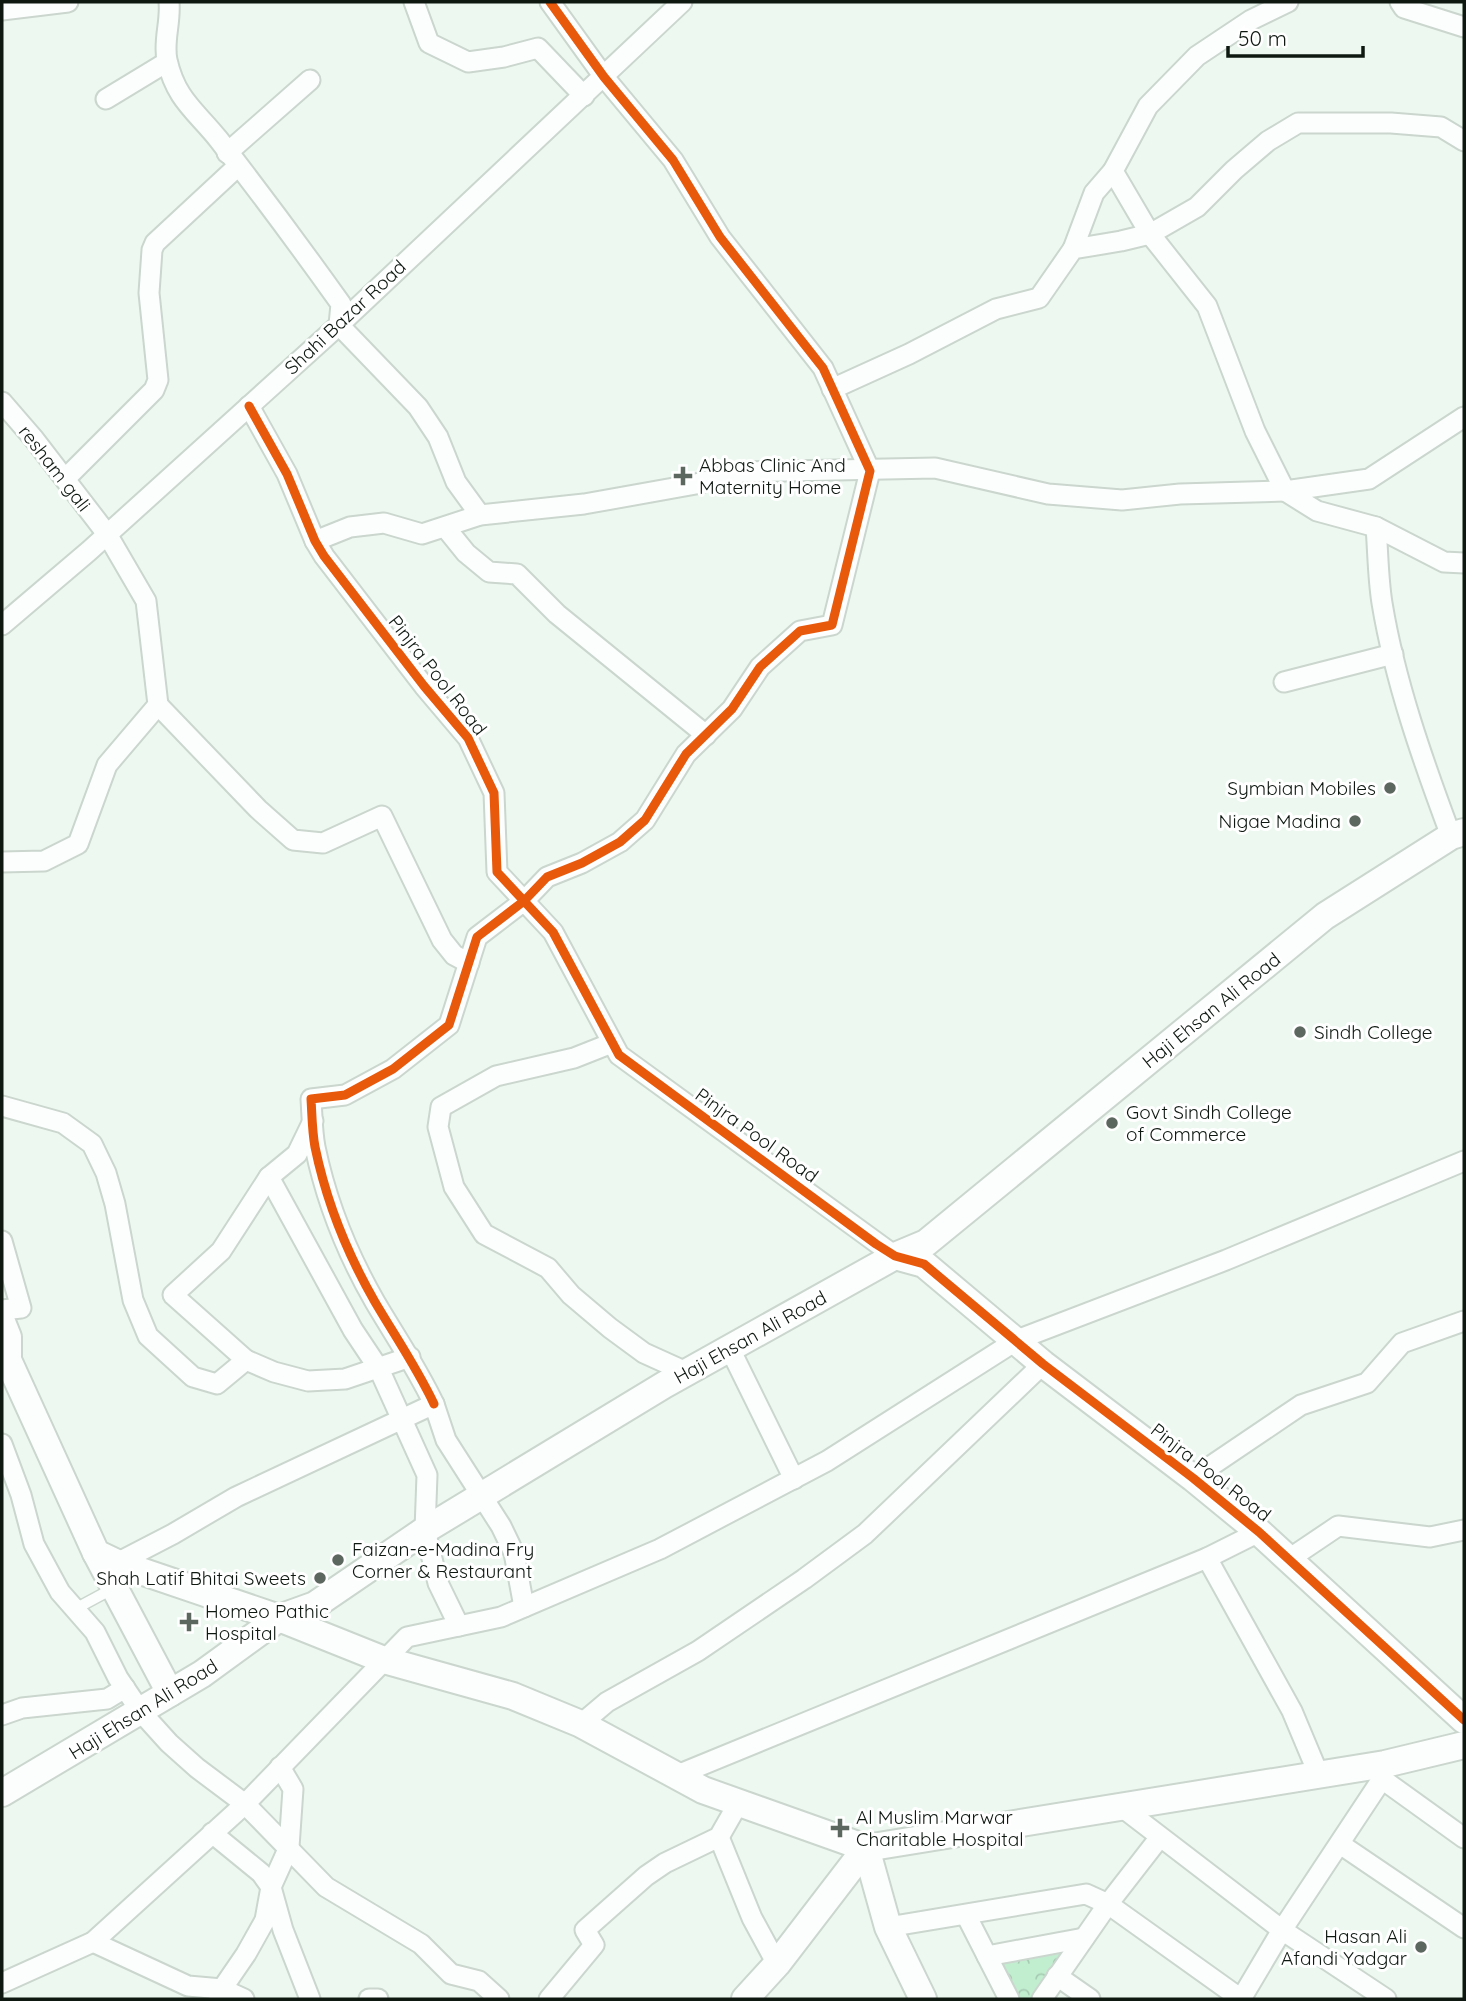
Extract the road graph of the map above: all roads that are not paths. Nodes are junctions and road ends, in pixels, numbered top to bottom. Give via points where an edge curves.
1 (68, 2) edge
2 (169, 2) edge
3 (414, 2) edge
4 (551, 2) edge
5 (1288, 2) edge
6 (1400, 2) edge
7 (678, 3) edge
8 (2, 10) edge
9 (1464, 27) edge
10 (167, 62) junction
11 (604, 77) junction
12 (310, 80) dead end
13 (584, 96) junction
14 (106, 99) dead end
15 (1464, 141) edge
16 (233, 159) junction
17 (1113, 171) junction
18 (1150, 234) junction
19 (1073, 249) junction
20 (338, 325) junction
21 (832, 389) junction
22 (249, 405) junction
23 (6, 415) edge
24 (1464, 417) edge
25 (870, 471) junction
26 (65, 479) junction
27 (1285, 491) junction
28 (480, 516) junction
29 (445, 527) junction
30 (1376, 527) junction
31 (107, 534) junction
32 (315, 541) junction
33 (1464, 564) edge
34 (2, 625) edge
35 (1393, 654) junction
36 (1284, 682) dead end
37 (158, 705) junction
38 (706, 735) junction
39 (1458, 834) edge
40 (2, 862) edge
41 (524, 901) junction
42 (469, 963) junction
43 (612, 1043) junction
44 (2, 1106) edge
45 (313, 1121) junction
46 (1464, 1161) edge
47 (269, 1177) junction
48 (2, 1241) edge
49 (895, 1256) junction
50 (2, 1310) edge
51 (1464, 1321) edge
52 (2, 1322) edge
53 (1017, 1340) junction
54 (729, 1347) junction
55 (410, 1357) junction
56 (246, 1360) junction
57 (1043, 1364) junction
58 (379, 1369) junction
59 (686, 1372) junction
60 (434, 1404) junction
61 (403, 1419) junction
62 (2, 1444) edge
63 (1193, 1478) junction
64 (794, 1479) junction
65 (481, 1498) junction
66 (425, 1530) junction
67 (1464, 1530) edge
68 (1259, 1532) junction
69 (1207, 1558) junction
70 (1289, 1559) junction
71 (109, 1568) junction
72 (524, 1607) junction
73 (75, 1609) junction
74 (279, 1618) junction
75 (459, 1626) junction
76 (384, 1660) junction
77 (125, 1688) junction
78 (170, 1693) junction
79 (100, 1700) junction
80 (141, 1712) junction
81 (2, 1715) edge
82 (1464, 1720) edge
83 (581, 1724) junction
84 (114, 1728) junction
85 (1464, 1745) edge
86 (280, 1767) junction
87 (1383, 1771) junction
88 (1318, 1773) junction
89 (675, 1776) junction
90 (2, 1793) edge
91 (739, 1802) junction
92 (245, 1804) junction
93 (1123, 1808) junction
94 (212, 1833) junction
95 (719, 1837) junction
96 (1160, 1837) junction
97 (1464, 1838) edge
98 (1340, 1844) junction
99 (289, 1847) junction
100 (866, 1848) junction
101 (271, 1887) junction
102 (1108, 1905) junction
103 (966, 1915) junction
104 (888, 1927) junction
105 (1464, 1928) edge
106 (1282, 1930) junction
107 (1084, 1938) junction
108 (93, 1942) junction
109 (987, 1956) junction
110 (777, 1964) junction
111 (1057, 1976) junction
112 (2, 1983) edge
113 (220, 1994) edge
114 (244, 1999) edge
115 (310, 1999) edge
116 (369, 1999) edge
117 (378, 1999) edge
118 (499, 1999) edge
119 (549, 1999) edge
120 (745, 1999) edge
121 (923, 1999) edge
122 (1009, 1999) edge
123 (1042, 1999) edge
124 (1090, 1999) edge
125 (1241, 1999) edge
126 (1386, 1999) edge

1 - 8 street
2 - 10 street
3 - 13 street via 429,43 468,62 538,48
4 - 11 street
5 - 17 street via 1197,56 1148,106
6 - 9 street via 1404,8
7 - 11 street, Shahi Bazar Road
10 - 14 street
10 - 16 street via 183,102
11 - 13 street, Shahi Bazar Road
11 - 21 street via 673,160 720,237 823,368
12 - 16 street
13 - 20 street, Shahi Bazar Road
15 - 18 street via 1441,127 1298,123 1268,141 1198,207
16 - 20 street via 341,304
16 - 26 street via 152,250 149,293 158,380 154,390
17 - 18 street
17 - 19 street via 1094,193
18 - 19 street
18 - 27 street via 1207,306 1255,431
19 - 21 street via 1039,298 996,309
20 - 22 street, Shahi Bazar Road
20 - 28 street via 418,407 438,437 456,482
21 - 25 street
22 - 31 street, Shahi Bazar Road
22 - 32 street, Pinjra Pool Road via 288,474
23 - 26 street, resham gali
24 - 27 street via 1369,479
25 - 27 street via 936,468 1048,494 1122,500
25 - 28 street via 741,472 696,484
25 - 38 street via 832,625 800,631 760,667 732,709
26 - 31 street, resham gali
27 - 30 street via 1317,511
28 - 29 street
29 - 32 street via 422,534 384,523 351,527
29 - 38 street via 489,572 517,574 557,614
30 - 33 street via 1444,562
30 - 35 street via 1382,601
31 - 34 street, Shahi Bazar Road
31 - 37 street, resham gali via 146,601
32 - 41 street, Pinjra Pool Road via 468,738 494,793 497,872
35 - 36 street
35 - 39 street via 1427,769
37 - 40 street via 107,765 78,844 44,861
37 - 42 street via 293,840 323,843 382,816 442,940 454,955
38 - 41 street via 687,754 645,820 620,842 547,877
39 - 49 street, Haji Ehsan Ali Road via 1325,916 926,1243
41 - 42 street via 477,937
41 - 43 street, Pinjra Pool Road via 553,932
42 - 45 street via 449,1025 393,1069 345,1095 311,1099
43 - 49 street, Pinjra Pool Road via 619,1055
43 - 59 street via 574,1058 496,1076 441,1107 438,1127 454,1187 484,1234 548,1268 610,1328 644,1353
44 - 56 street via 63,1123 92,1144 106,1173 133,1300 148,1336 193,1377 217,1384
45 - 47 street via 297,1154
45 - 55 street via 324,1180 346,1243
46 - 53 street
47 - 56 street via 221,1251 173,1295
47 - 58 street
48 - 50 street via 21,1308
49 - 53 street, Pinjra Pool Road via 924,1264
49 - 54 street, Haji Ehsan Ali Road
51 - 63 street via 1402,1343 1367,1382 1301,1405
52 - 71 street via 8,1336 8,1360
53 - 57 street, Pinjra Pool Road
53 - 64 street
54 - 59 street, Haji Ehsan Ali Road
54 - 64 street
55 - 58 street
55 - 60 street
56 - 58 street via 308,1381 345,1379
57 - 63 street, Pinjra Pool Road
57 - 83 street via 865,1534 698,1651 607,1702
58 - 61 street
59 - 65 street, Haji Ehsan Ali Road
60 - 61 street
60 - 65 street via 446,1440
61 - 66 street via 427,1475
61 - 71 street via 236,1497
62 - 73 street via 34,1544 60,1592
63 - 68 street, Pinjra Pool Road
64 - 72 street via 660,1549
65 - 66 street, Haji Ehsan Ali Road
65 - 72 street via 513,1552
66 - 74 street, Haji Ehsan Ali Road via 315,1605
66 - 75 street via 438,1583
67 - 70 street via 1430,1537 1338,1526
68 - 69 street
68 - 70 street, Pinjra Pool Road
69 - 88 street via 1292,1711
69 - 89 street
70 - 82 street, Pinjra Pool Road
71 - 73 lane
71 - 74 street
71 - 78 street
72 - 75 street
73 - 77 street via 94,1632
74 - 76 street
74 - 78 street, Haji Ehsan Ali Road
75 - 76 street via 407,1637
76 - 83 street via 513,1696
76 - 86 street
77 - 79 street
77 - 80 street
78 - 80 street, Haji Ehsan Ali Road
79 - 81 street via 22,1708
79 - 84 street
80 - 84 street, Haji Ehsan Ali Road
80 - 92 street via 169,1743
83 - 89 street
84 - 90 street, Haji Ehsan Ali Road
85 - 87 street
86 - 92 street
86 - 99 street via 293,1789
87 - 88 street
87 - 97 street
87 - 98 street
88 - 93 street
89 - 91 street
91 - 95 street
91 - 100 street
92 - 94 street
92 - 99 street
93 - 96 street
93 - 100 street
94 - 101 street via 261,1873
94 - 108 street
95 - 110 street via 752,1918
95 - 119 street via 646,1876 585,1930 594,1945
96 - 102 street
96 - 106 street
98 - 105 street
98 - 106 street
99 - 101 street
99 - 118 street via 326,1886 421,1944 451,1974 479,1981
100 - 104 street
100 - 110 street
101 - 113 street via 265,1920
101 - 115 street
102 - 103 street via 1086,1894
102 - 107 street
102 - 125 street
103 - 104 street
103 - 109 street
104 - 121 street
106 - 125 street
106 - 126 street
107 - 109 street
107 - 111 street
108 - 112 street
108 - 113 street via 188,1986
109 - 122 street
110 - 120 street
111 - 123 street
111 - 124 street
113 - 114 street
116 - 117 street

